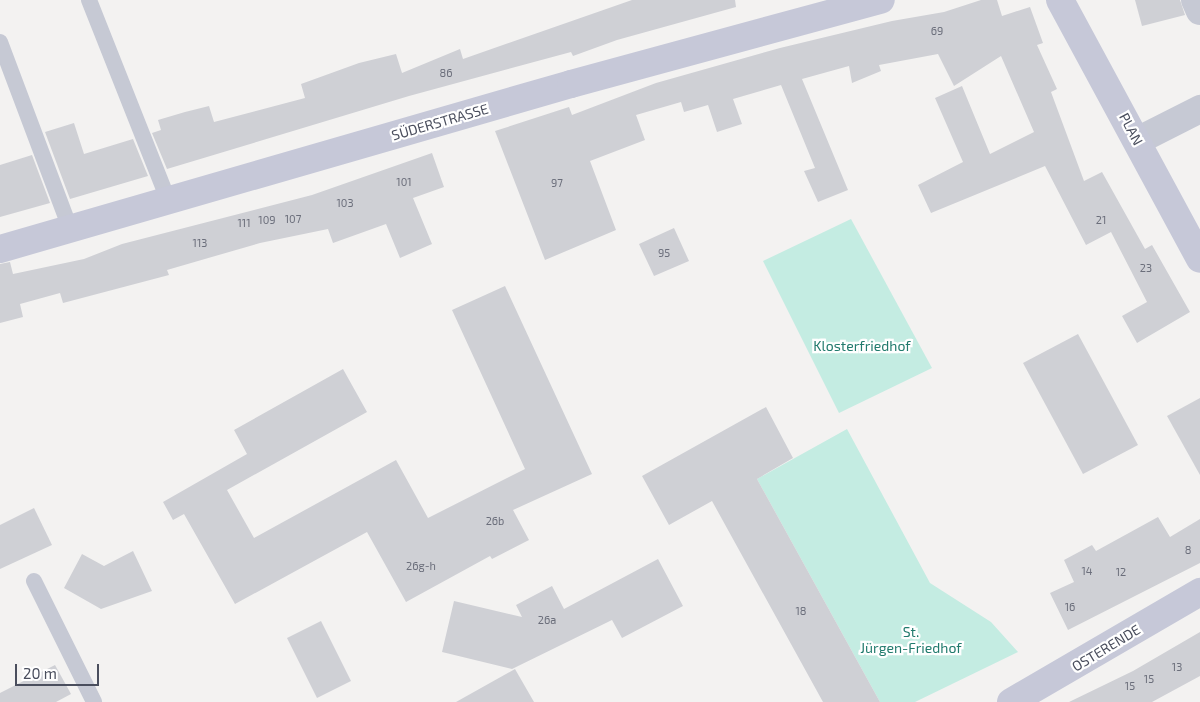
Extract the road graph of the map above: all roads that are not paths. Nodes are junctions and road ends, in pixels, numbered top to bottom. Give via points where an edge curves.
1 (89, 0) edge
2 (881, 0) edge
3 (1060, 0) edge
4 (1195, 0) edge
5 (1200, 11) edge
6 (0, 42) edge
7 (1200, 109) edge
8 (1137, 141) junction
9 (168, 200) junction
10 (70, 228) junction
11 (0, 249) edge
12 (1200, 259) edge
13 (34, 581) dead end
14 (1200, 592) edge
15 (94, 702) edge
16 (1011, 702) edge

1 - 9 lane
2 - 9 main road, SÜDERSTRASSE via 571,84
3 - 8 main road, PLAN
4 - 5 street
6 - 10 lane
7 - 8 street
8 - 12 main road, PLAN
9 - 10 main road, SÜDERSTRASSE
10 - 11 main road, SÜDERSTRASSE
13 - 15 lane
14 - 16 main road, OSTERENDE

